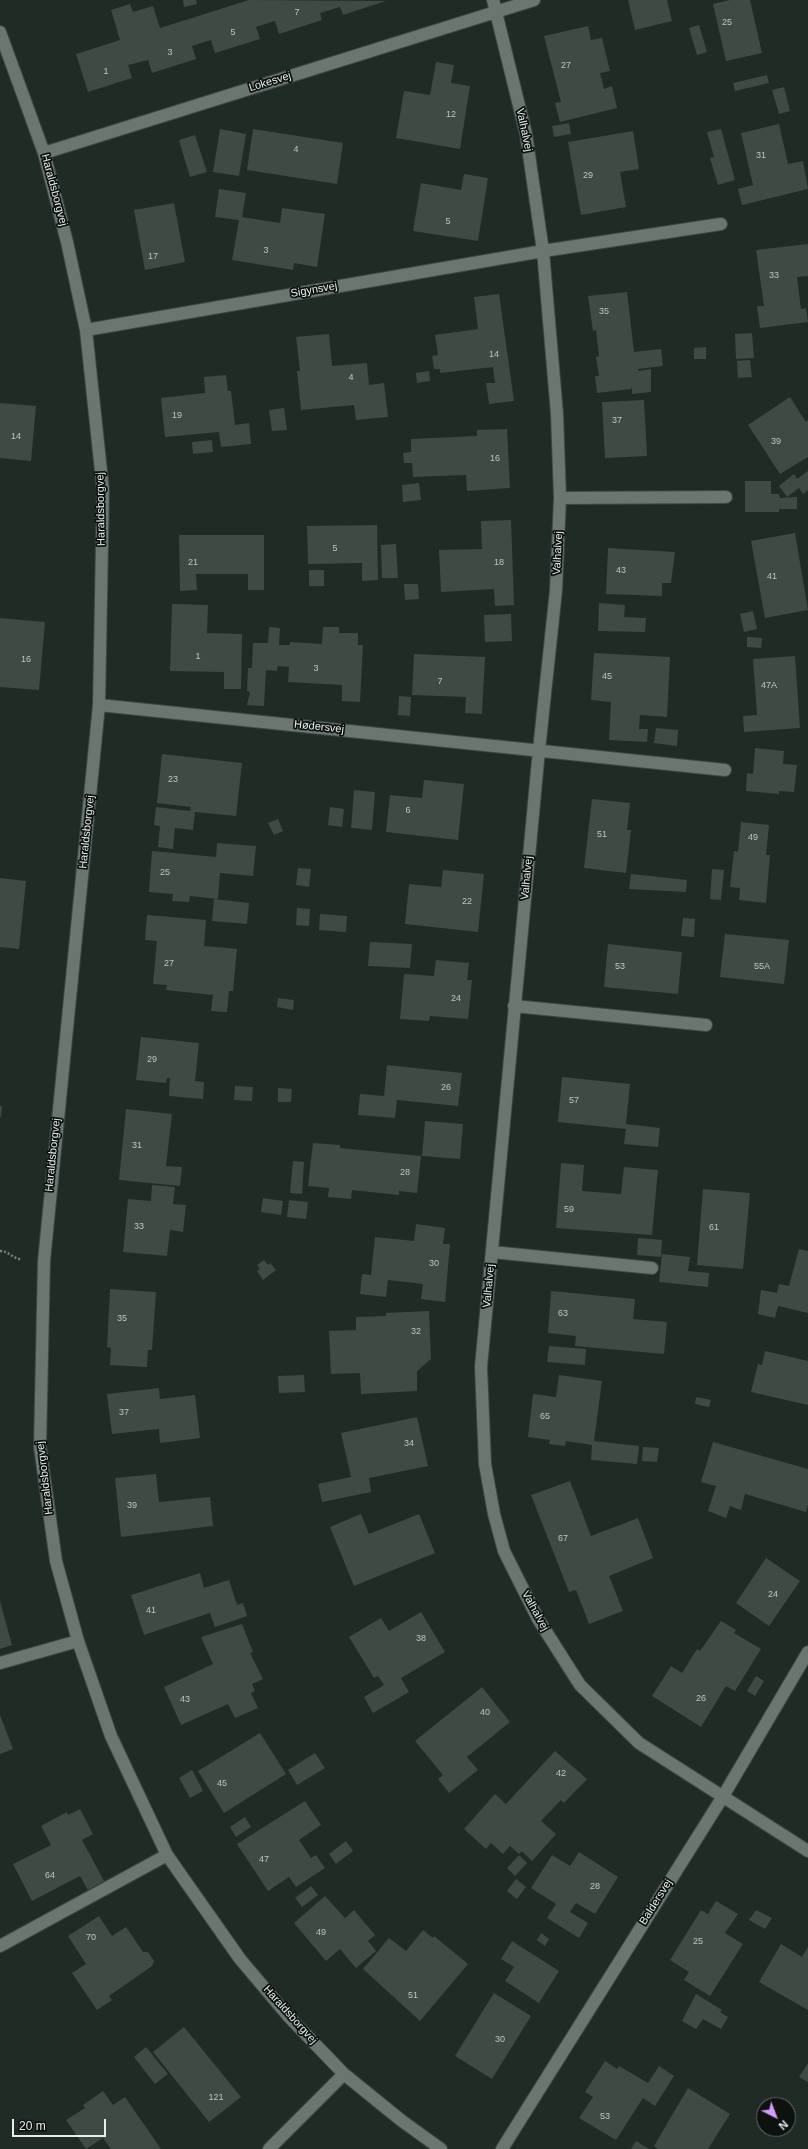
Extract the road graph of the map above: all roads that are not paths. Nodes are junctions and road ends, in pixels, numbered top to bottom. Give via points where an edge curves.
1 (534, 0) edge
2 (494, 6) edge
3 (0, 32) edge
4 (44, 153) junction
5 (721, 224) dead end
6 (543, 251) junction
7 (86, 330) junction
8 (726, 497) dead end
9 (560, 498) junction
10 (99, 705) junction
11 (539, 750) junction
12 (725, 770) dead end
13 (514, 1006) junction
14 (706, 1025) dead end
15 (492, 1252) junction
16 (652, 1268) dead end
17 (78, 1641) junction
18 (808, 1652) edge
19 (0, 1662) edge
20 (722, 1798) junction
21 (808, 1851) edge
22 (167, 1855) junction
23 (0, 1946) edge
24 (344, 2074) junction
25 (269, 2149) edge
26 (441, 2149) edge
27 (502, 2149) edge

1 - 2 street
2 - 4 street, Lokesvej
2 - 6 street, Valhalvej via 526,134
3 - 4 street, Haraldsborgvej
4 - 7 street, Haraldsborgvej via 68,242
5 - 6 street
6 - 7 street, Sigynsvej
6 - 9 street, Valhalvej via 557,414
7 - 10 street, Haraldsborgvej via 103,490
8 - 9 street
9 - 11 street, Valhalvej via 556,590
10 - 11 street, Hødersvej
10 - 17 street, Haraldsborgvej via 50,1182 44,1269 40,1447 56,1561
11 - 12 street
11 - 13 street, Valhalvej
13 - 14 street
13 - 15 street, Valhalvej
15 - 16 street, Valhalvej
15 - 20 street, Valhalvej via 481,1366 484,1442 485,1464 494,1514 504,1551 538,1619 580,1685 639,1743
17 - 19 street
17 - 22 street, Haraldsborgvej via 111,1736
18 - 20 street, Baldersvej
20 - 21 street, Valhalvej
20 - 27 street, Baldersvej
22 - 23 street
22 - 24 street, Haraldsborgvej via 240,1959 289,2017
24 - 25 street
24 - 26 street, Haraldsborgvej

